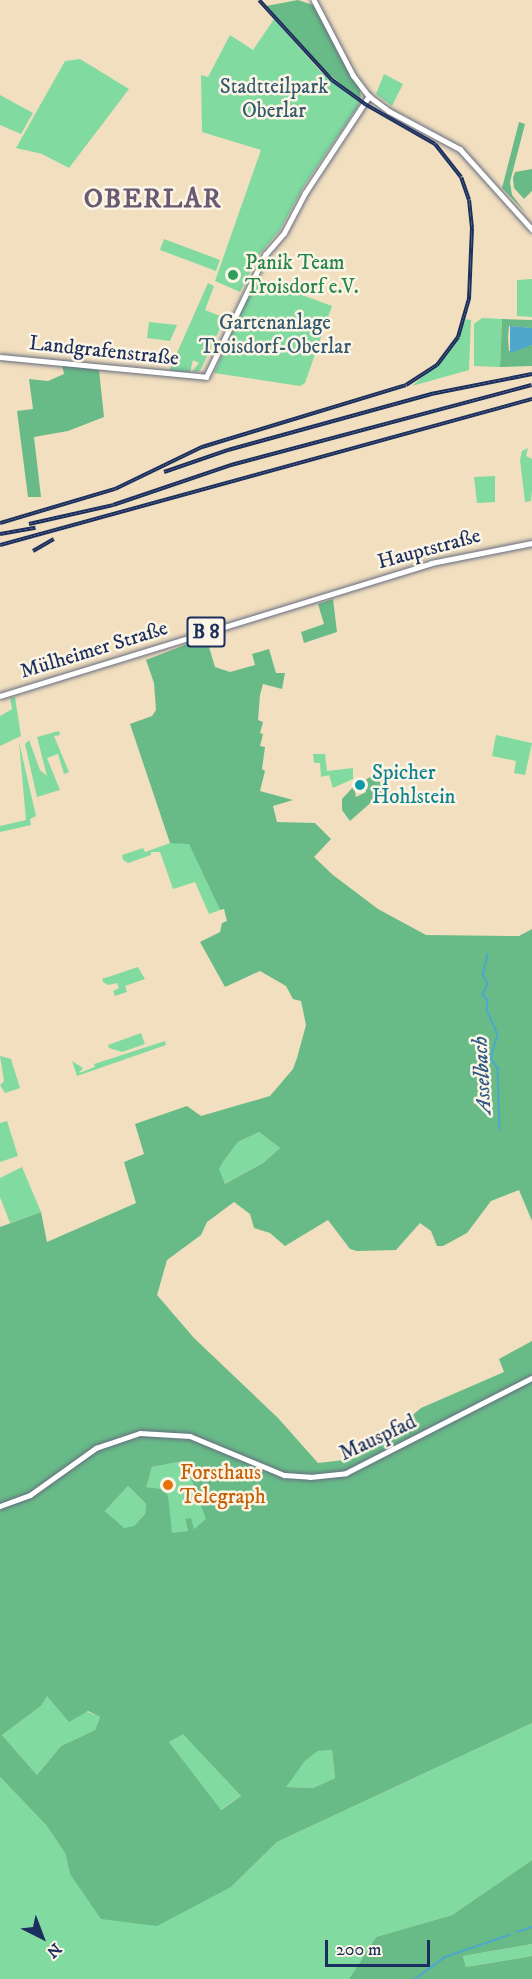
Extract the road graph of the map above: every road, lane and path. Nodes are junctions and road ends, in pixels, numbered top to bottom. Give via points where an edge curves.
1 (313, 0) edge
2 (369, 96) junction
3 (532, 229) edge
4 (0, 357) edge
5 (532, 543) edge
6 (336, 592) joint
7 (0, 696) edge
8 (532, 1378) edge
9 (0, 1506) edge

1 - 2 street via 353,75
2 - 3 street via 460,149
2 - 4 street, Landgrafenstraße via 305,193 284,233 265,255 206,377
5 - 6 main road, Hauptstraße / B 8 via 467,553
6 - 7 main road, Mülheimer Straße / B 8
8 - 9 street, Mauspfad via 346,1473 310,1478 284,1475 190,1436 140,1433 96,1448 30,1494

